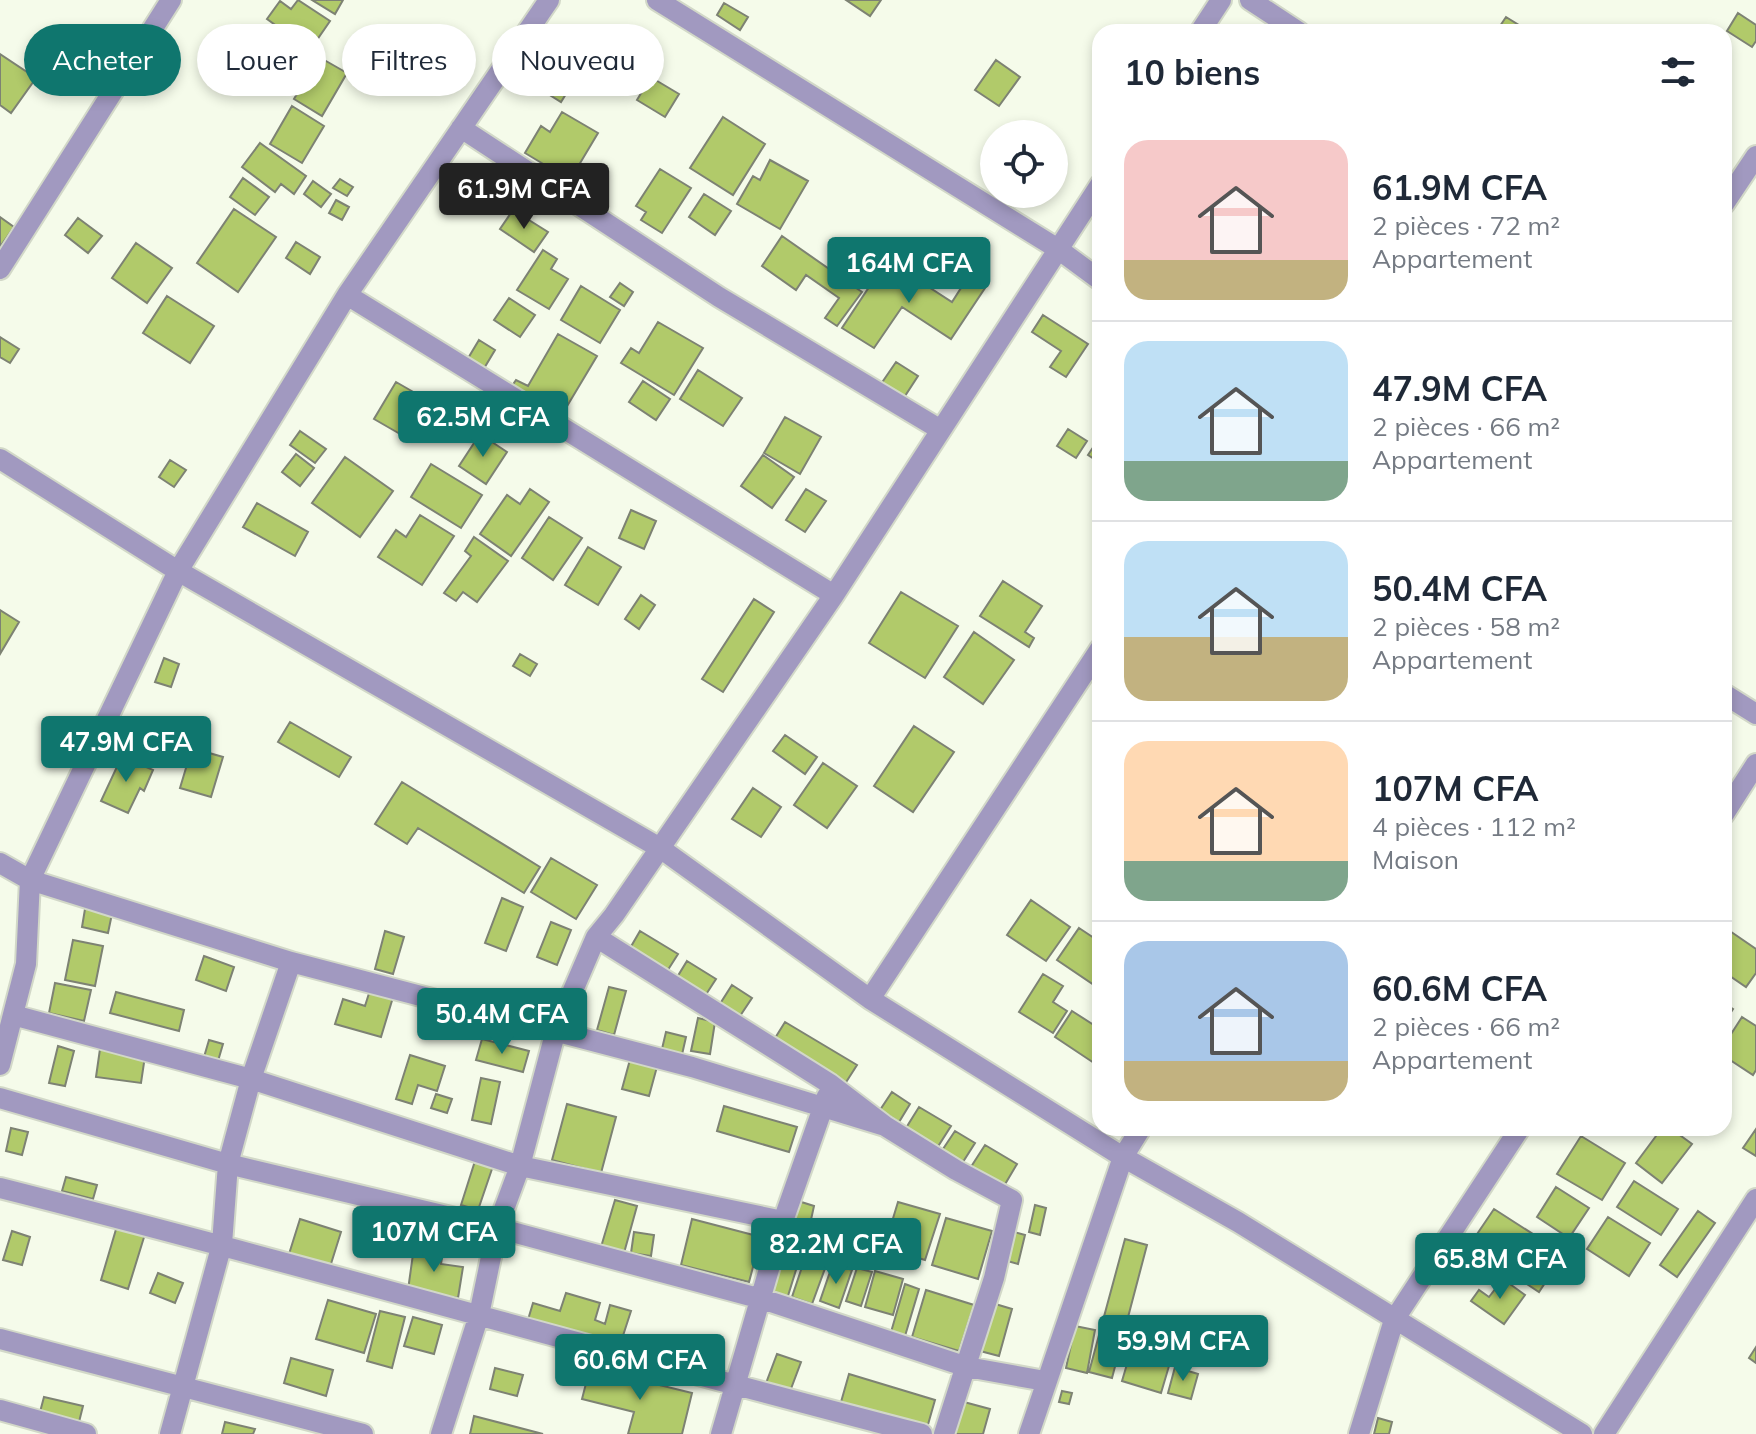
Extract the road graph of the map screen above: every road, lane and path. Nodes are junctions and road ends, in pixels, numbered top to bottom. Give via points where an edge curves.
1 (171, 0) edge
2 (549, 0) edge
3 (657, 0) edge
4 (1221, 0) edge
5 (1250, 0) edge
6 (1205, 24) edge
7 (1287, 24) edge
8 (461, 128) junction
9 (1756, 156) edge
10 (1732, 192) edge
11 (1092, 197) edge
12 (1058, 249) junction
13 (0, 269) edge
14 (1092, 274) edge
15 (347, 295) junction
16 (941, 430) junction
17 (0, 459) edge
18 (178, 571) junction
19 (834, 595) junction
20 (1092, 661) edge
21 (1732, 699) edge
22 (1756, 714) edge
23 (1756, 764) edge
24 (1732, 802) edge
25 (660, 848) junction
26 (0, 863) edge
27 (30, 880) junction
28 (596, 937) junction
29 (291, 962) junction
30 (870, 999) junction
31 (13, 1015) junction
32 (556, 1030) junction
33 (0, 1065) edge
34 (251, 1079) junction
35 (830, 1084) junction
36 (0, 1098) edge
37 (824, 1107) junction
38 (885, 1126) junction
39 (1136, 1136) edge
40 (1515, 1136) edge
41 (1123, 1157) junction
42 (228, 1164) junction
43 (520, 1166) junction
44 (0, 1188) edge
45 (1753, 1209) edge
46 (783, 1221) junction
47 (497, 1228) junction
48 (222, 1244) junction
49 (762, 1299) junction
50 (479, 1315) junction
51 (1394, 1320) junction
52 (0, 1339) edge
53 (967, 1367) junction
54 (1045, 1381) junction
55 (735, 1386) junction
56 (182, 1388) junction
57 (0, 1410) edge
58 (86, 1434) edge
59 (170, 1434) edge
60 (363, 1434) edge
61 (441, 1434) edge
62 (721, 1434) edge
63 (922, 1434) edge
64 (944, 1434) edge
65 (1029, 1434) edge
66 (1359, 1434) edge
67 (1582, 1434) edge
68 (1604, 1434) edge

1 - 13 street
2 - 8 street
3 - 12 street
4 - 6 street
5 - 7 street
8 - 15 street
8 - 16 street via 719,297
9 - 10 street
11 - 12 street
12 - 14 street
12 - 16 street
15 - 18 street
15 - 19 street
16 - 19 street
17 - 18 street
18 - 25 street
18 - 27 street
19 - 25 street
20 - 30 street
21 - 22 street
23 - 24 street
25 - 28 street
25 - 30 street
26 - 27 street
27 - 29 street
27 - 31 street via 26,964
28 - 32 street
28 - 35 street
29 - 32 street
29 - 34 street
30 - 41 street
31 - 33 street
31 - 34 street
32 - 37 street
32 - 43 street
34 - 42 street
34 - 43 street
35 - 37 street
35 - 38 street
36 - 42 street
37 - 38 street
37 - 46 street
38 - 53 street via 1012,1200
39 - 41 street
40 - 51 street
41 - 51 street
41 - 54 street
42 - 47 street
42 - 48 street
43 - 46 street
43 - 47 street
44 - 48 street
45 - 68 street
46 - 49 street
47 - 49 street
47 - 50 street
48 - 50 street
48 - 56 street
49 - 53 street
49 - 55 street
50 - 55 street
50 - 61 street
51 - 66 street
51 - 67 street
52 - 56 street
53 - 54 street
53 - 64 street
54 - 65 street
55 - 62 street
55 - 63 street
56 - 59 street
56 - 60 street
57 - 58 street

